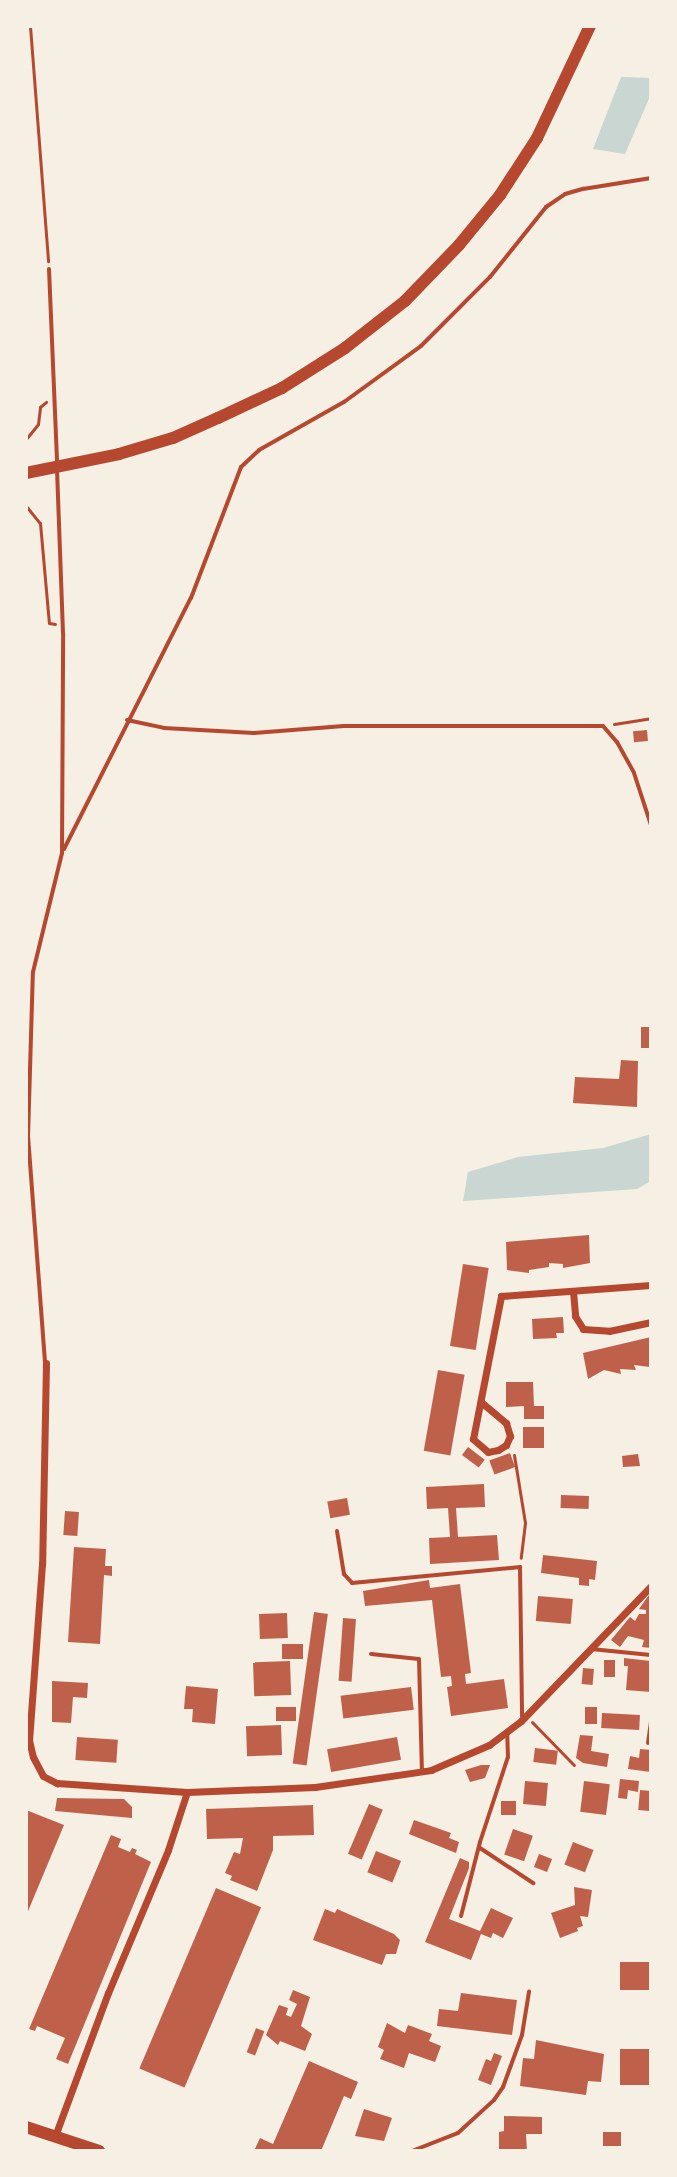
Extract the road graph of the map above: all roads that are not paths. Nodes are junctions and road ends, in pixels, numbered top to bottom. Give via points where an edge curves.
1 (590, 26) edge
2 (651, 178) edge
3 (49, 269) road end
4 (57, 468) junction
5 (26, 473) edge
6 (127, 720) junction
7 (651, 825) edge
8 (62, 853) junction
9 (651, 1285) edge
10 (573, 1291) junction
11 (651, 1322) edge
12 (46, 1363) joint
13 (481, 1402) junction
14 (337, 1531) dead end
15 (651, 1586) edge
16 (589, 1649) junction
17 (371, 1654) dead end
18 (651, 1655) edge
19 (525, 1717) junction
20 (651, 1721) edge
21 (507, 1732) junction
22 (648, 1743) dead end
23 (422, 1773) junction
24 (187, 1792) junction
25 (480, 1848) junction
26 (533, 1883) dead end
27 (461, 1916) dead end
28 (529, 1992) dead end
29 (26, 2127) edge
30 (55, 2136) junction
31 (99, 2151) edge
32 (412, 2151) edge

1 - 4 main road via 543,126 500,195 405,301 282,388 173,438
2 - 6 lane via 583,189 546,207 490,277 421,346 344,402 259,450 241,467 191,598
3 - 4 lane
4 - 5 main road
4 - 8 lane
6 - 7 lane via 164,728 254,733 344,726 603,726 634,773
6 - 8 lane
8 - 12 lane via 33,972 28,1137
9 - 10 street
10 - 11 street via 575,1316 583,1329 609,1331
10 - 13 street via 501,1296
12 - 24 street via 42,1564 29,1740 33,1757 43,1776 65,1785
13 - 13 street via 506,1423 510,1436 506,1445 488,1452 473,1439
14 - 19 lane via 344,1574 352,1583 520,1567
15 - 16 street
16 - 18 lane
16 - 19 street
17 - 23 lane via 419,1659
19 - 21 street
20 - 22 lane
21 - 23 street via 463,1759
21 - 25 lane via 508,1757
23 - 24 street via 315,1787
24 - 30 street
25 - 26 lane
25 - 27 lane
28 - 32 lane via 522,2035 494,2100 458,2133
29 - 30 main road
30 - 31 main road

